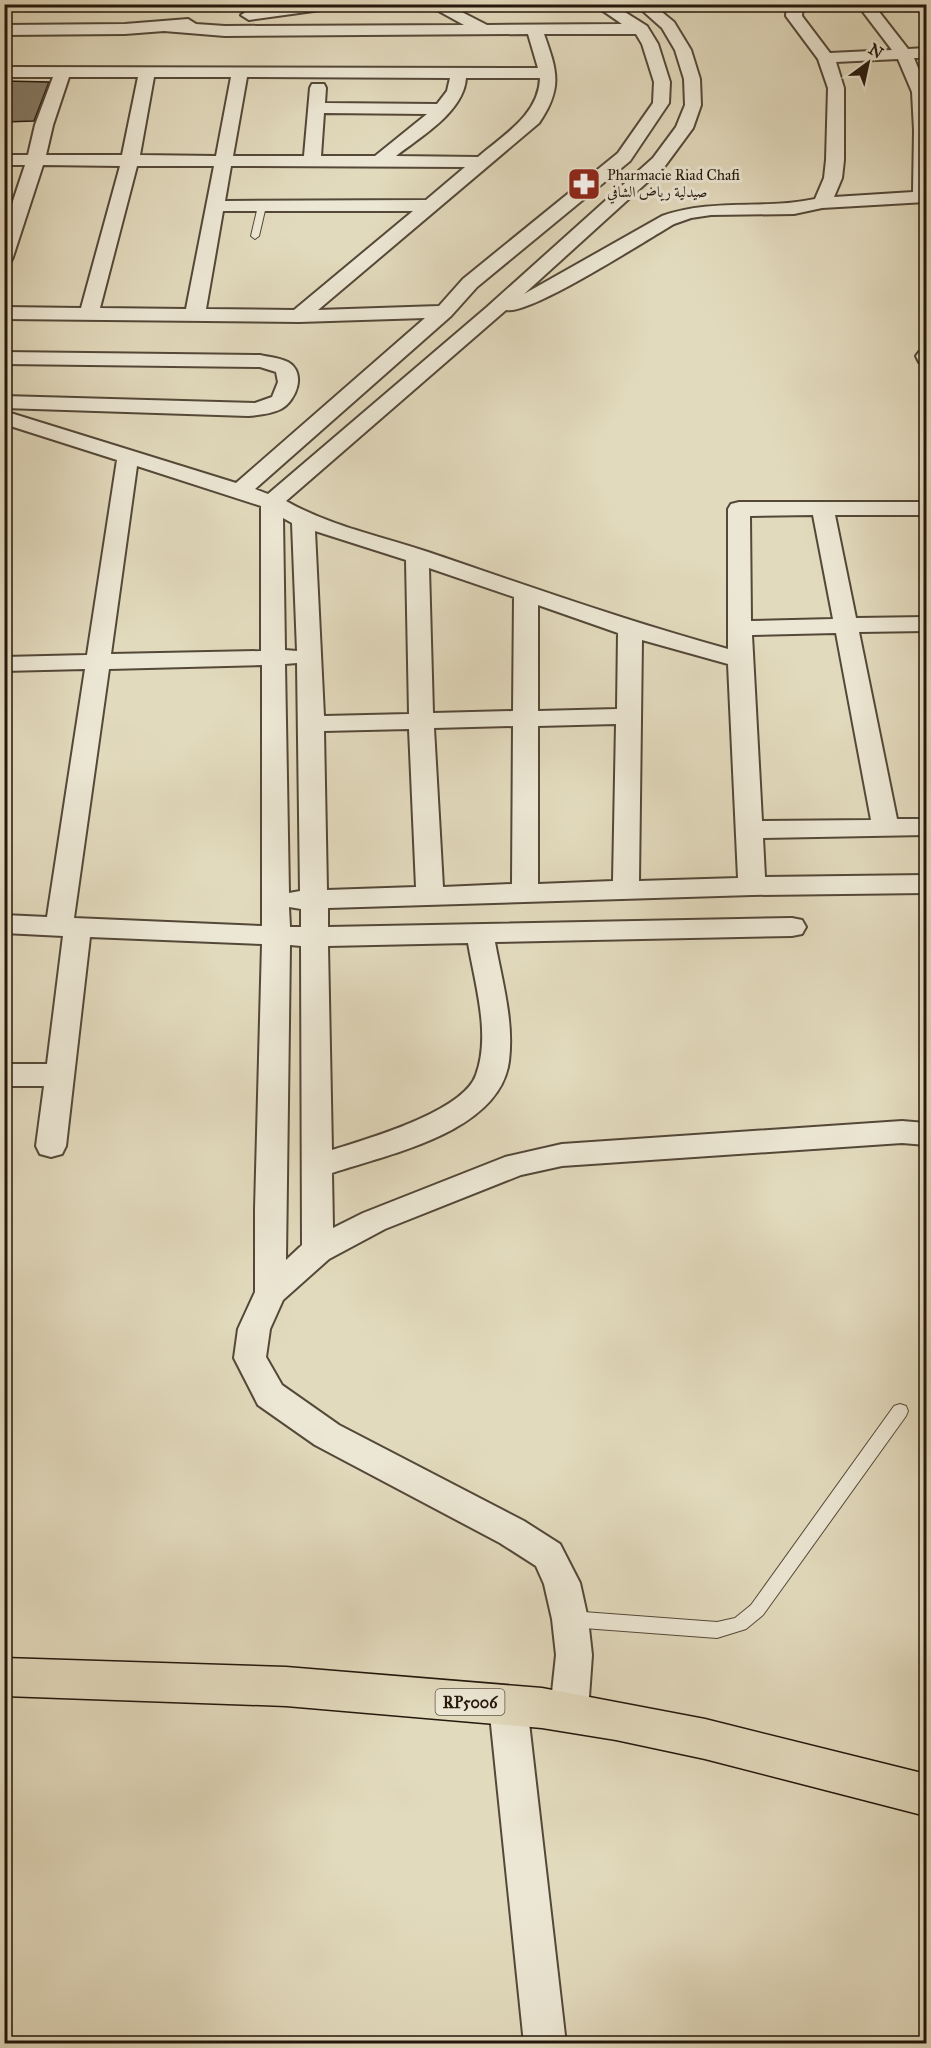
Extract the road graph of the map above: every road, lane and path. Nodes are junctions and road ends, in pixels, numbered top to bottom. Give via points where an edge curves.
1 (433, 4) edge
2 (600, 4) edge
3 (642, 4) edge
4 (795, 4) edge
5 (864, 4) edge
6 (321, 6) edge
7 (169, 27) junction
8 (670, 28) junction
9 (641, 29) junction
10 (4, 30) edge
11 (335, 30) junction
12 (486, 30) junction
13 (535, 30) junction
14 (927, 53) edge
15 (904, 54) junction
16 (826, 58) junction
17 (4, 72) edge
18 (63, 72) junction
19 (147, 72) junction
20 (240, 72) junction
21 (319, 72) junction
22 (458, 72) junction
23 (549, 73) junction
24 (317, 108) junction
25 (442, 109) junction
26 (4, 160) edge
27 (36, 160) junction
28 (130, 160) junction
29 (223, 161) junction
30 (312, 161) junction
31 (380, 161) junction
32 (483, 162) junction
33 (924, 197) edge
34 (822, 203) junction
35 (429, 205) junction
36 (214, 206) junction
37 (262, 206) junction
38 (255, 236) dead end
39 (4, 257) edge
40 (494, 311) junction
41 (444, 312) junction
42 (9, 313) edge
43 (89, 314) junction
44 (195, 315) junction
45 (298, 316) junction
46 (4, 357) edge
47 (4, 402) edge
48 (4, 417) edge
49 (128, 457) junction
50 (239, 492) junction
51 (272, 502) junction
52 (823, 509) junction
53 (925, 514) edge
54 (303, 520) junction
55 (417, 556) junction
56 (526, 592) junction
57 (927, 624) edge
58 (846, 626) junction
59 (739, 628) junction
60 (630, 629) junction
61 (309, 656) junction
62 (275, 658) junction
63 (740, 660) junction
64 (99, 661) junction
65 (4, 664) edge
66 (628, 716) junction
67 (527, 717) junction
68 (421, 720) junction
69 (312, 724) junction
70 (927, 827) edge
71 (886, 828) junction
72 (748, 830) junction
73 (927, 884) edge
74 (752, 886) junction
75 (626, 890) junction
76 (525, 893) junction
77 (430, 896) junction
78 (276, 900) junction
79 (314, 900) junction
80 (4, 924) edge
81 (69, 926) junction
82 (792, 927) dead end
83 (480, 933) junction
84 (276, 936) junction
85 (315, 937) junction
86 (4, 1075) edge
87 (59, 1075) junction
88 (927, 1134) edge
89 (51, 1146) dead end
90 (316, 1167) junction
91 (318, 1250) junction
92 (271, 1292) junction
93 (900, 1411) dead end
94 (570, 1619) junction
95 (4, 1677) edge
96 (508, 1705) junction
97 (569, 1711) junction
98 (927, 1795) edge
99 (545, 2043) edge

1 - 12 street
2 - 9 street
3 - 8 street
4 - 16 street via 794,16
5 - 15 street
6 - 7 street
6 - 11 street
7 - 10 street
7 - 11 street via 199,31
8 - 9 street
8 - 40 street via 683,50 692,79 693,105 684,128 659,162
9 - 13 street
9 - 41 street via 653,49 662,82 661,103 635,142 604,176 470,283
11 - 12 street
12 - 13 street
13 - 23 street
14 - 15 street
15 - 16 street
15 - 33 street via 920,92
16 - 34 street via 836,88 836,138 833,178
17 - 18 street
18 - 19 street
18 - 27 street
19 - 20 street
19 - 28 street
20 - 21 street
20 - 29 street
21 - 22 street
21 - 24 street
22 - 23 street
22 - 25 street via 455,92
23 - 32 street via 547,96 533,119
24 - 25 street
24 - 30 street
25 - 31 street
26 - 27 street
27 - 28 street
27 - 39 street
28 - 29 street
28 - 43 street
29 - 30 street
29 - 36 street
30 - 31 street
31 - 32 street
32 - 35 street
33 - 34 street
34 - 40 street via 794,209 688,213 668,220 536,296
35 - 37 street
35 - 45 street
36 - 37 street
36 - 44 street
37 - 38 lane
40 - 51 street
41 - 45 street
41 - 50 street
42 - 43 street
42 - 46 street
43 - 44 street
44 - 45 street
46 - 47 street via 260,361 282,368 288,380 281,400 275,405 248,410
48 - 49 street
49 - 50 street
49 - 64 street
50 - 51 street
51 - 54 street
51 - 62 street
52 - 53 street
52 - 58 street
52 - 59 street via 739,509
54 - 55 street
54 - 61 street
55 - 56 street
55 - 68 street
56 - 60 street
56 - 67 street
57 - 58 street
58 - 59 street
58 - 71 street
59 - 63 street
60 - 63 street
60 - 66 street
61 - 62 street
61 - 69 street
62 - 64 street
62 - 78 street
63 - 72 street
64 - 65 street
64 - 81 street
66 - 67 street
66 - 75 street
67 - 68 street
67 - 76 street
68 - 69 street
68 - 77 street
69 - 79 street
70 - 71 street
71 - 72 street
72 - 74 street
73 - 74 street
74 - 75 street
75 - 76 street
76 - 77 street
77 - 79 street
78 - 79 street
78 - 84 street
79 - 85 street
80 - 81 street
81 - 84 street
81 - 87 street
82 - 83 street
83 - 85 street
83 - 90 street via 495,1034 487,1084 460,1112 420,1131
84 - 85 street
84 - 92 street
85 - 90 street
86 - 87 street
87 - 89 street
88 - 91 street via 902,1132 562,1155 516,1165 431,1197
90 - 91 street
91 - 92 street
92 - 94 street via 254,1329 249,1358 270,1395 327,1435 512,1532 548,1555 562,1583
93 - 94 lane via 757,1610 740,1624 717,1630
94 - 97 street via 574,1655
95 - 96 main road, RP5006 via 296,1687
96 - 97 main road, RP5006
96 - 99 street
97 - 98 main road, RP5006 via 752,1750

